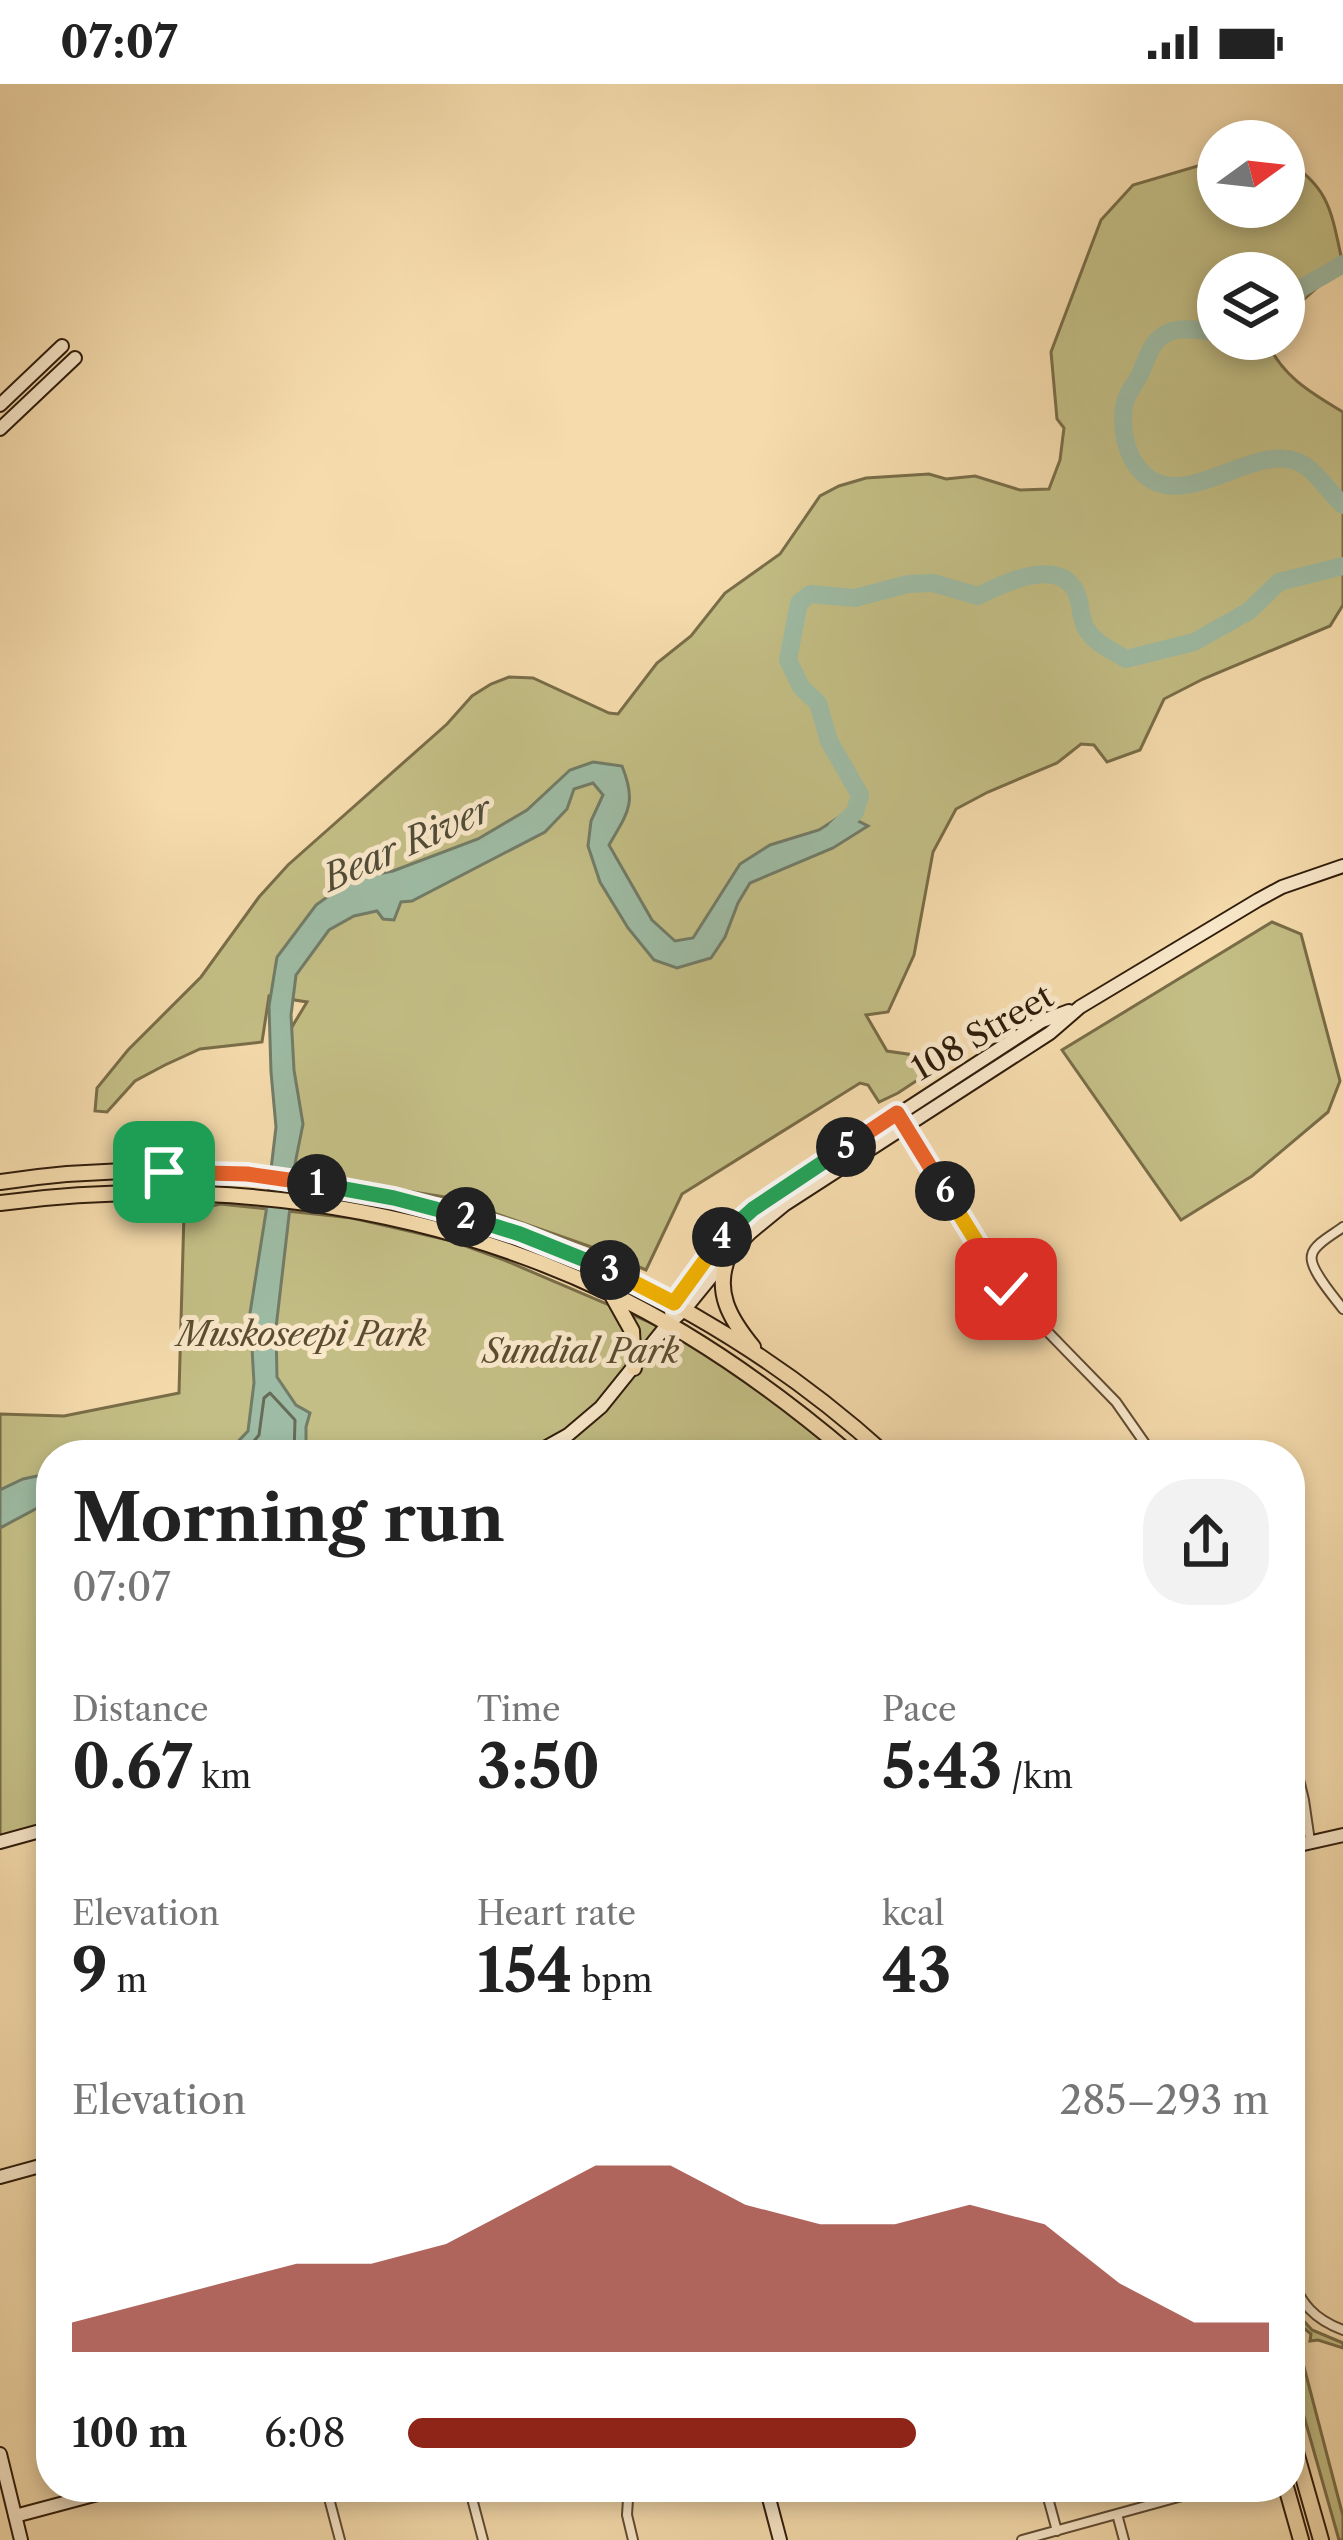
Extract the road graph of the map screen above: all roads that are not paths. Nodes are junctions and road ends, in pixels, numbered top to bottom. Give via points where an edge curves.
1 (62, 346) dead end
2 (75, 358) dead end
3 (0, 405) edge
4 (0, 429) edge
5 (1343, 866) edge
6 (901, 1119) junction
7 (0, 1181) edge
8 (0, 1203) edge
9 (1343, 1227) edge
10 (729, 1255) junction
11 (610, 1293) junction
12 (679, 1306) junction
13 (1343, 1309) edge
14 (667, 1325) junction
15 (760, 1356) junction
16 (634, 1368) junction
17 (560, 1440) edge
18 (832, 1440) edge
19 (869, 1440) edge
20 (1143, 1440) edge
21 (1305, 1807) edge
22 (36, 1832) edge
23 (1343, 1835) edge
24 (1310, 1841) junction
25 (0, 1842) edge
26 (1305, 1842) edge
27 (36, 2168) edge
28 (0, 2176) edge
29 (1305, 2304) edge
30 (1343, 2330) edge
31 (0, 2454) edge
32 (1305, 2484) edge
33 (68, 2502) edge
34 (330, 2502) edge
35 (473, 2502) edge
36 (628, 2502) edge
37 (770, 2502) edge
38 (1049, 2502) edge
39 (1154, 2502) edge
40 (1290, 2502) edge
41 (1117, 2514) junction
42 (15, 2516) junction
43 (0, 2520) edge
44 (1057, 2530) junction
45 (21, 2540) edge
46 (340, 2540) edge
47 (483, 2540) edge
48 (633, 2540) edge
49 (780, 2540) edge
50 (1022, 2540) edge
51 (1124, 2540) edge
52 (1301, 2540) edge
53 (1321, 2540) edge

1 - 3 main road
2 - 4 main road
5 - 6 main road, 108 Street via 1258,900
6 - 10 main road, 108 Street
6 - 12 main road, 108 Street via 753,1209 720,1238
6 - 20 street via 1006,1289
7 - 12 main road via 247,1174 394,1198 503,1229
8 - 11 main road via 114,1192 310,1204 483,1243
9 - 13 street via 1311,1256
10 - 12 main road, 108 Street
10 - 15 main road via 726,1307
11 - 14 main road
11 - 16 main road via 632,1331
12 - 14 main road
12 - 15 main road
14 - 16 main road
14 - 18 main road
15 - 19 main road
16 - 17 main road
21 - 24 street
22 - 25 main road
23 - 24 main road
24 - 26 main road
27 - 28 main road
29 - 30 street
31 - 42 main road
32 - 53 main road
33 - 42 main road
34 - 46 street
35 - 47 street
36 - 48 street
37 - 49 main road
38 - 44 street
39 - 41 street
40 - 52 main road
41 - 44 street
41 - 51 street
42 - 43 street
42 - 45 main road
44 - 50 street

